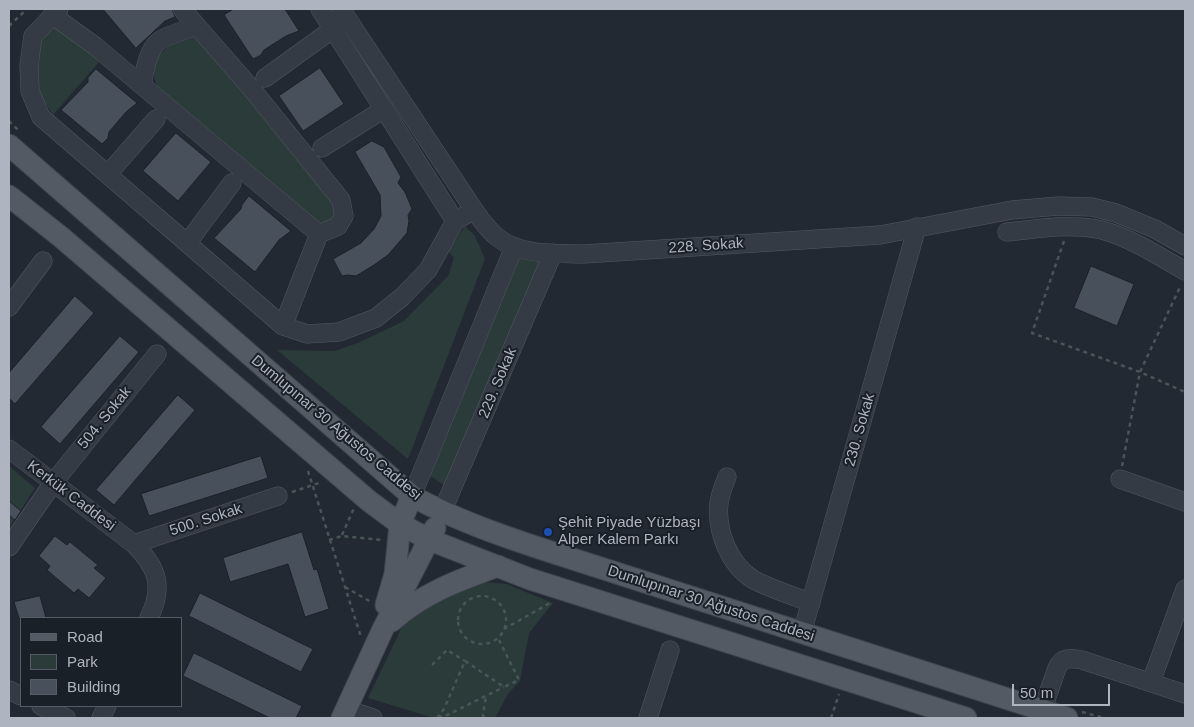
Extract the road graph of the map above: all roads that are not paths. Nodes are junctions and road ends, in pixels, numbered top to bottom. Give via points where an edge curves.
1 (182, 9) edge
2 (320, 9) edge
3 (341, 9) edge
4 (56, 12) edge
5 (196, 26) junction
6 (334, 30) junction
7 (265, 78) dead end
8 (142, 85) junction
9 (384, 109) junction
10 (156, 119) dead end
11 (16, 140) edge
12 (322, 148) dead end
13 (108, 174) junction
14 (232, 183) dead end
15 (9, 196) edge
16 (474, 210) junction
17 (455, 221) junction
18 (917, 227) junction
19 (1007, 232) dead end
20 (319, 234) junction
21 (188, 242) junction
22 (1185, 246) edge
23 (514, 247) junction
24 (553, 253) junction
25 (43, 261) dead end
26 (1183, 278) edge
27 (9, 307) edge
28 (283, 326) junction
29 (157, 354) dead end
30 (9, 449) edge
31 (727, 477) dead end
32 (1120, 480) road end
33 (53, 483) junction
34 (278, 496) road end
35 (412, 496) junction
36 (1185, 502) edge
37 (442, 512) junction
38 (400, 524) junction
39 (430, 540) junction
40 (134, 544) junction
41 (9, 547) edge
42 (498, 566) junction
43 (1185, 589) edge
44 (811, 603) junction
45 (149, 617) edge
46 (384, 620) junction
47 (802, 633) junction
48 (670, 650) dead end
49 (1151, 682) junction
50 (1185, 694) edge
51 (43, 707) edge
52 (1042, 711) junction
53 (344, 714) edge
54 (1073, 715) edge
55 (66, 718) edge
56 (373, 718) edge
57 (648, 718) edge
58 (966, 718) edge

1 - 5 street
2 - 6 street
3 - 16 street, 228. Sokak
4 - 8 street
4 - 13 street via 33,36 30,91 41,116
5 - 8 street via 159,40 152,50
5 - 20 street via 252,88 341,200 344,216 338,226
6 - 7 street
6 - 9 street
8 - 20 street
9 - 12 street
9 - 17 street
10 - 13 street
11 - 35 main road, Dumlupınar 30 Ağustos Caddesi
13 - 21 street
14 - 21 street
15 - 38 main road, Dumlupınar 30 Ağustos Caddesi
16 - 17 street
16 - 23 street, 228. Sokak via 496,237
17 - 28 street via 428,270 376,318 339,332 306,334
18 - 22 street, 228. Sokak via 1028,208 1084,207 1130,218
18 - 24 street, 228. Sokak via 880,235 584,254
18 - 44 street, 230. Sokak
19 - 26 street via 1069,227 1102,230 1118,236
20 - 28 street
21 - 28 street
23 - 24 street, 228. Sokak
23 - 35 street
24 - 37 street, 229. Sokak
25 - 27 street
29 - 33 street, 504. Sokak
30 - 33 street, Kerkük Caddesi
31 - 44 street via 719,503 721,529 725,546 739,569 754,580
32 - 36 street
33 - 40 street, Kerkük Caddesi
33 - 41 street, 504. Sokak
34 - 40 street, 500. Sokak
35 - 37 main road, Dumlupınar 30 Ağustos Caddesi
35 - 38 main road
37 - 39 main road
37 - 47 main road, Dumlupınar 30 Ağustos Caddesi via 527,544
38 - 39 main road, Dumlupınar 30 Ağustos Caddesi
38 - 46 main road via 395,574
39 - 42 main road, Dumlupınar 30 Ağustos Caddesi
39 - 46 main road
40 - 45 street, Kerkük Caddesi via 146,556 158,587
42 - 46 main road via 448,585
42 - 58 main road, Dumlupınar 30 Ağustos Caddesi via 557,588
43 - 49 street
44 - 47 street, 230. Sokak
46 - 53 main road
47 - 52 main road, Dumlupınar 30 Ağustos Caddesi
48 - 57 street
49 - 50 street
49 - 52 street via 1068,658 1056,668
51 - 55 street
52 - 54 main road, Dumlupınar 30 Ağustos Caddesi
53 - 56 street

